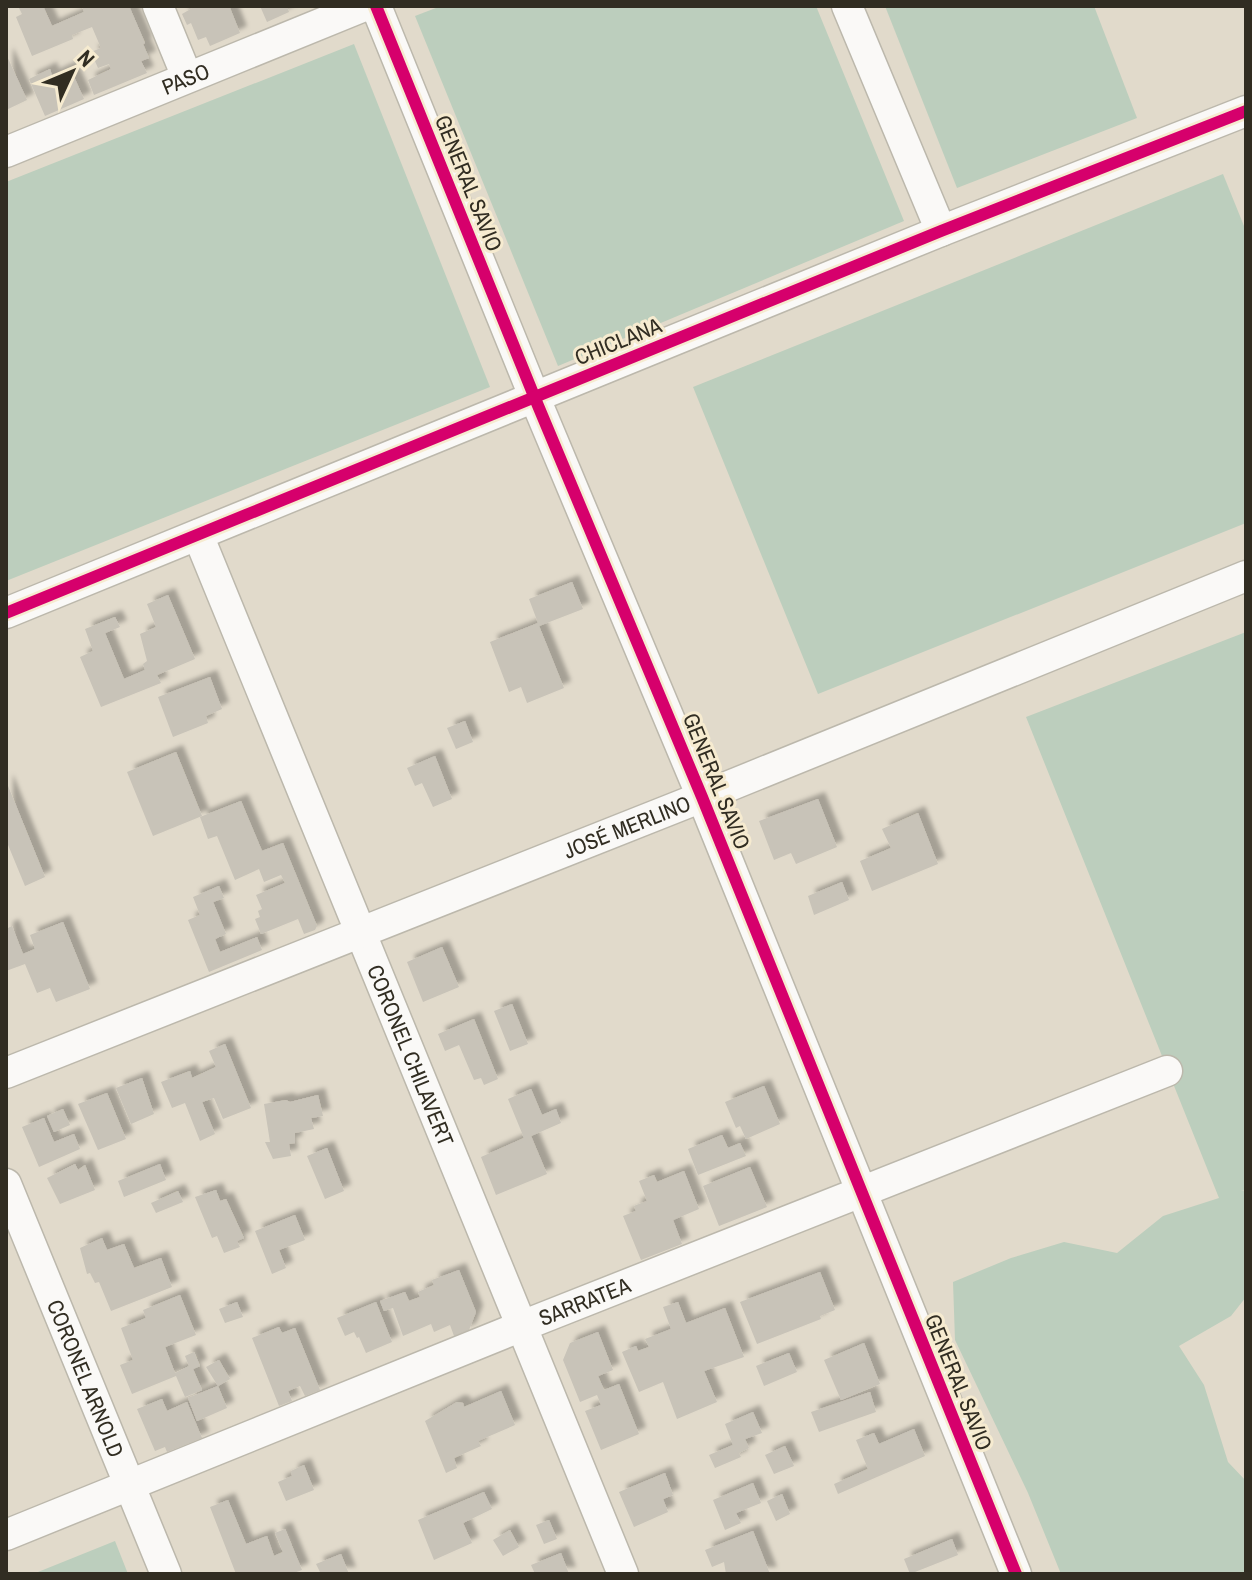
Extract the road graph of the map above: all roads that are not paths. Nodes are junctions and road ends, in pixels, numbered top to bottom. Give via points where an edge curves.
1 (158, 6) edge
2 (364, 6) edge
3 (376, 6) edge
4 (847, 6) edge
5 (187, 77) junction
6 (1246, 111) edge
7 (6, 152) edge
8 (941, 231) junction
9 (534, 396) junction
10 (198, 535) junction
11 (1246, 576) edge
12 (6, 613) edge
13 (702, 797) junction
14 (360, 931) junction
15 (1167, 1071) dead end
16 (6, 1073) edge
17 (6, 1184) edge
18 (860, 1192) junction
19 (522, 1326) junction
20 (130, 1485) junction
21 (6, 1535) edge
22 (166, 1574) edge
23 (623, 1574) edge
24 (1016, 1574) edge

1 - 5 street
2 - 5 street, PASO
3 - 9 street, GENERAL SAVIO
4 - 8 street
5 - 7 street, PASO
6 - 8 street, CHICLANA
8 - 9 street, CHICLANA
9 - 10 street, CHICLANA
9 - 13 street, GENERAL SAVIO
10 - 12 street, CHICLANA
10 - 14 street, CORONEL CHILAVERT
11 - 13 street, JOSÉ MERLINO
13 - 14 street, JOSÉ MERLINO
13 - 18 street, GENERAL SAVIO
14 - 16 street, JOSÉ MERLINO
14 - 19 street, CORONEL CHILAVERT
15 - 18 street, SARRATEA
17 - 20 street, CORONEL ARNOLD
18 - 19 street, SARRATEA
18 - 24 street, GENERAL SAVIO
19 - 20 street, SARRATEA
19 - 23 street, CORONEL CHILAVERT
20 - 21 street, SARRATEA
20 - 22 street, CORONEL ARNOLD

